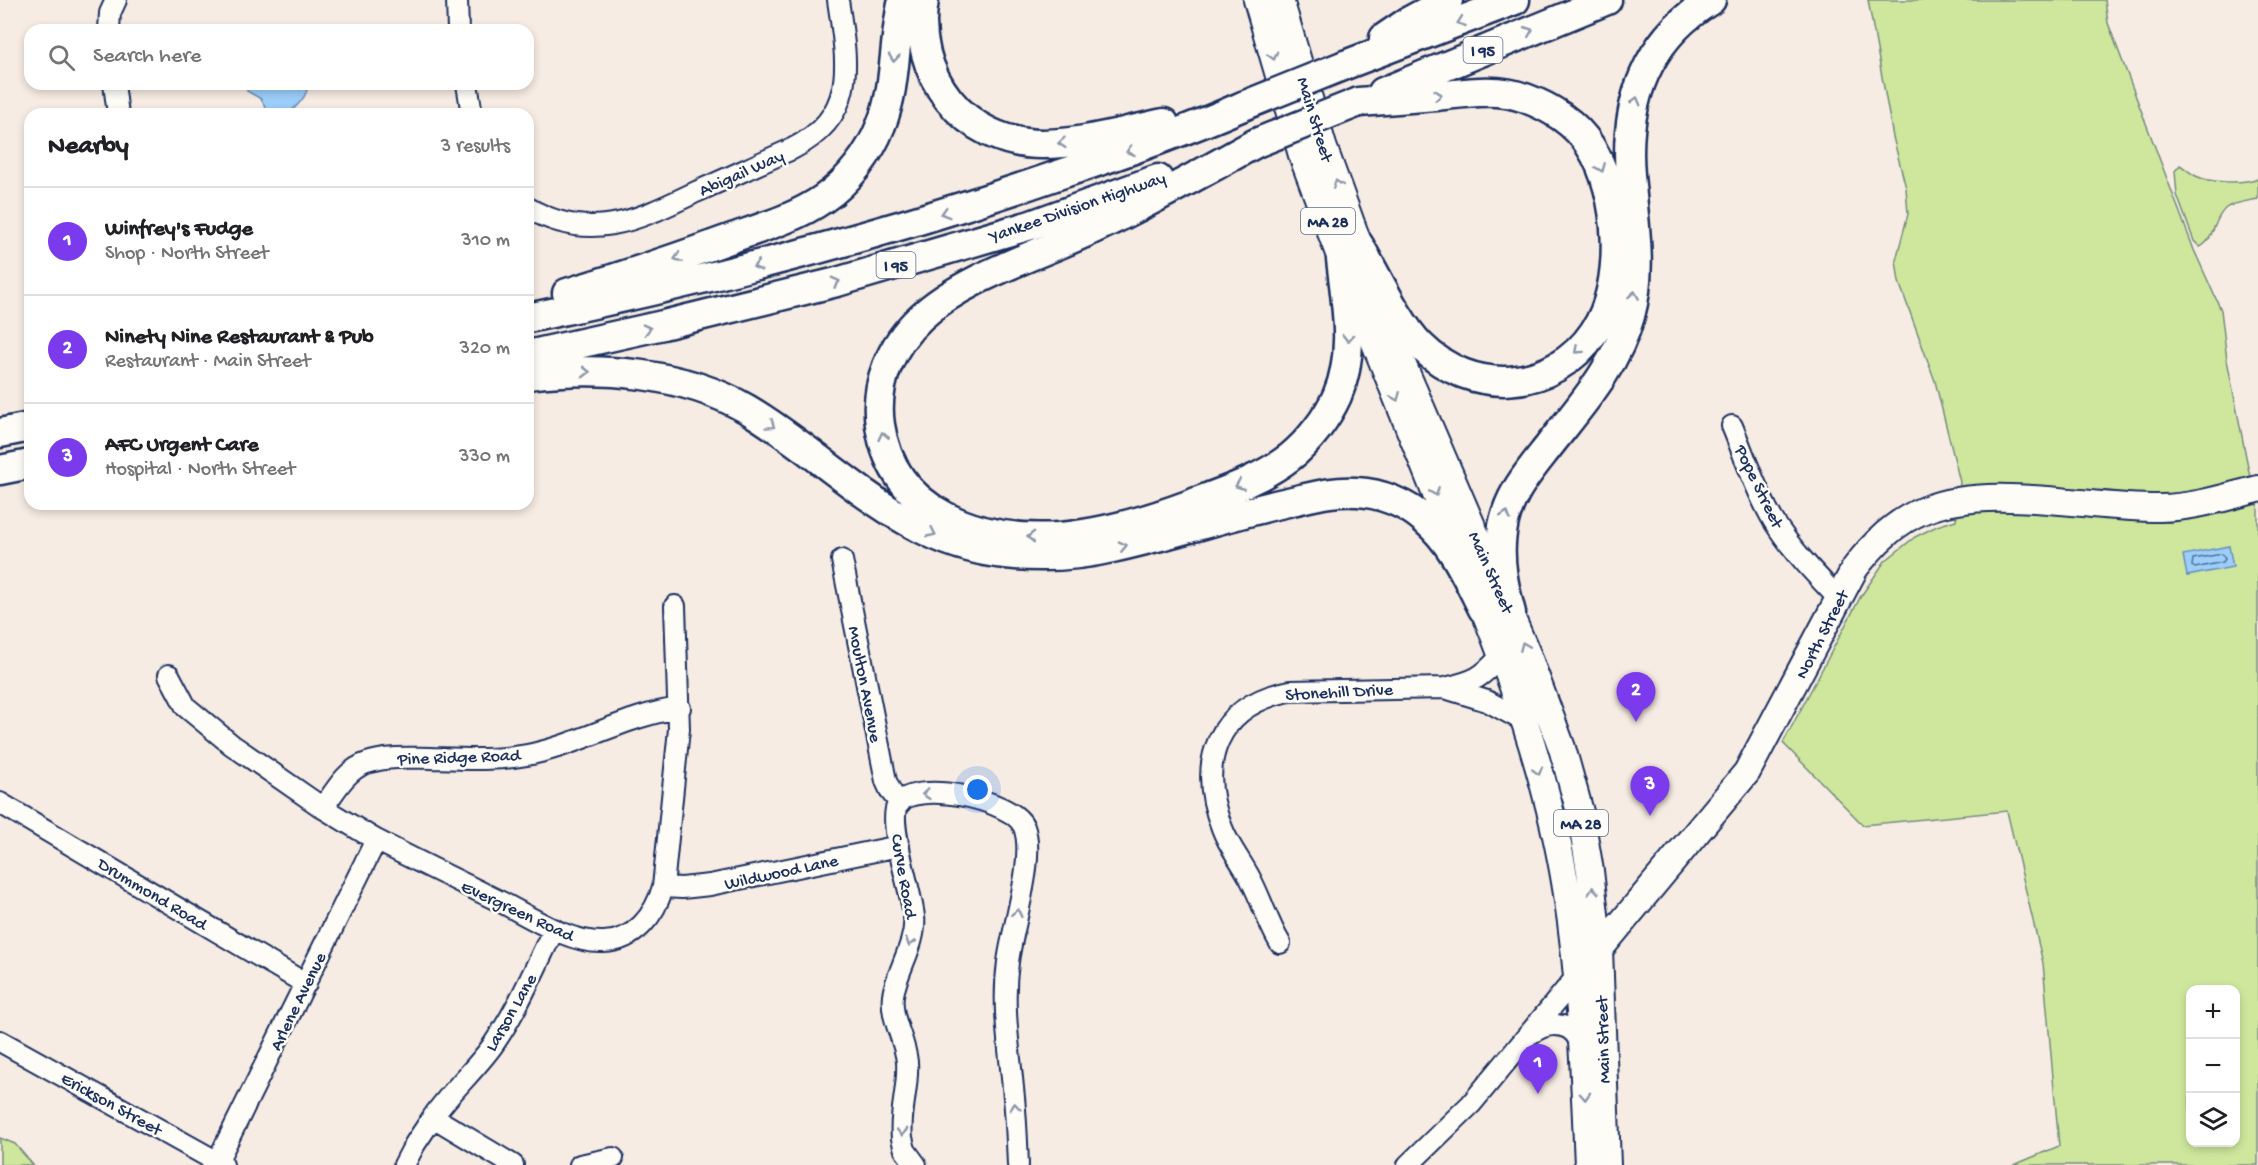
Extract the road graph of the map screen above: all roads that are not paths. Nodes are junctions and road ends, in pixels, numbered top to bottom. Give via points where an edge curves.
1 (116, 0) edge
2 (457, 0) edge
3 (838, 0) edge
4 (903, 0) edge
5 (924, 0) edge
6 (1257, 0) edge
7 (1280, 0) edge
8 (1448, 0) edge
9 (1515, 0) edge
10 (1607, 0) edge
11 (1711, 0) edge
12 (109, 24) edge
13 (458, 24) edge
14 (1345, 64) junction
15 (115, 90) edge
16 (468, 90) edge
17 (1359, 102) junction
18 (1243, 106) junction
19 (117, 108) edge
20 (471, 108) edge
21 (1256, 143) junction
22 (534, 211) edge
23 (1350, 252) junction
24 (534, 302) edge
25 (534, 317) edge
26 (534, 354) edge
27 (534, 375) edge
28 (1732, 426) dead end
29 (24, 428) edge
30 (0, 433) edge
31 (24, 465) edge
32 (0, 470) edge
33 (2254, 490) edge
34 (842, 560) dead end
35 (1838, 598) junction
36 (675, 606) dead end
37 (1497, 611) junction
38 (1502, 654) junction
39 (169, 675) dead end
40 (1445, 688) junction
41 (680, 708) junction
42 (1524, 721) junction
43 (0, 803) edge
44 (900, 803) junction
45 (323, 808) junction
46 (376, 840) junction
47 (899, 846) junction
48 (663, 887) junction
49 (554, 929) junction
50 (1280, 943) dead end
51 (1599, 949) junction
52 (1578, 975) junction
53 (306, 984) junction
54 (1532, 1033) junction
55 (0, 1041) edge
56 (1583, 1056) junction
57 (433, 1117) junction
58 (613, 1158) dead end
59 (220, 1163) edge
60 (404, 1165) edge
61 (513, 1165) edge
62 (580, 1165) edge
63 (916, 1165) edge
64 (1018, 1165) edge
65 (1408, 1165) edge
66 (1588, 1165) edge
67 (1607, 1165) edge

1 - 12 street
2 - 13 street
3 - 22 street, Abigail Way via 845,81 830,117 809,139 665,207 622,223 600,227 571,225
4 -> 24 highway via 891,89 881,126 857,167 833,191 803,210 737,237
18 -> 5 highway via 1070,142 1033,144 998,135 960,112 938,86 922,40
6 -> 23 main road, Main Street / MA 28 via 1302,155
23 -> 7 main road, Main Street / MA 28
8 - 14 highway
9 -> 14 highway, Yankee Division Highway / I 95
17 -> 10 highway, Yankee Division Highway / I 95
37 -> 11 highway via 1502,531 1509,506 1525,476 1611,363 1631,312 1637,241 1630,131 1641,82 1668,35 1686,16
14 - 18 highway, Yankee Division Highway / I 95, bridge
15 - 19 street
16 - 20 street
17 - 21 highway, Yankee Division Highway / I 95, bridge
17 -> 23 highway via 1473,91 1505,92 1542,105 1566,120 1590,145 1601,165 1615,233 1614,272 1603,317 1576,353 1537,375 1492,382 1459,373 1419,344
18 -> 25 highway, Yankee Division Highway / I 95 via 1181,133 984,201 855,240 731,273
23 -> 21 highway via 1348,348 1337,395 1325,417 1293,455 1251,480 1137,522 1060,537 1025,537 964,525 923,503 903,481 885,446 879,398 892,354 921,316 956,291 1102,226
26 -> 21 highway, Yankee Division Highway / I 95 via 772,299 901,264 1030,225
23 - 37 main road, Main Street / MA 28 via 1401,361
27 -> 37 highway via 638,375 716,394 760,417 856,489 904,519 953,542 994,553 1051,556 1110,549 1327,493 1376,495 1412,510 1437,531
28 - 35 street, Pope Street via 1773,519
29 - 30 highway
31 - 32 highway
33 - 35 main road, North Street via 2158,508 2022,500 1949,502 1913,515 1891,529 1864,556
34 - 44 street, Moulton Avenue via 886,781
35 - 51 main road, North Street via 1747,772
36 - 41 street, Evergreen Road
37 - 38 main road, Main Street / MA 28
51 -> 37 main road, Main Street / MA 28 via 1580,812 1562,748 1546,701
38 - 40 street, Stonehill Drive via 1476,680
38 - 42 main road, Main Street / MA 28
39 - 45 street, Evergreen Road via 182,702 197,717
40 - 42 street, Stonehill Drive via 1487,701
40 - 50 street, Stonehill Drive via 1290,691 1252,704 1225,730 1211,766 1214,805 1227,841 1250,878
41 - 45 street, Pine Ridge Road via 526,755 369,762 345,778
41 - 48 street, Evergreen Road
42 -> 52 main road, Main Street / MA 28 via 1555,828
43 - 53 street, Drummond Road
44 - 47 street, Curve Road via 896,812
64 -> 44 street via 1005,997 1026,859 1025,830 1011,812 977,799 937,793 909,797
45 - 46 street, Evergreen Road
46 - 49 street, Evergreen Road
46 - 53 street, Arlene Avenue
47 - 48 street, Wildwood Lane via 710,885
47 -> 63 street, Curve Road via 915,925 897,976 893,1005 907,1060 902,1138
48 - 49 street, Evergreen Road via 653,913 635,931 618,940 585,940
49 - 57 street, Larson Lane via 499,1036
51 - 52 main road, North Street
51 - 67 main road, Main Street / MA 28
52 - 54 street, North Street
52 - 56 main road, Main Street / MA 28
53 - 59 street, Arlene Avenue
54 - 56 street via 1551,1025 1568,1027 1578,1036
54 - 65 street, North Street via 1454,1123
55 - 59 street, Erickson Street
56 -> 66 main road, Main Street / MA 28
57 - 60 street, Larson Lane
57 - 61 street
58 - 62 street

